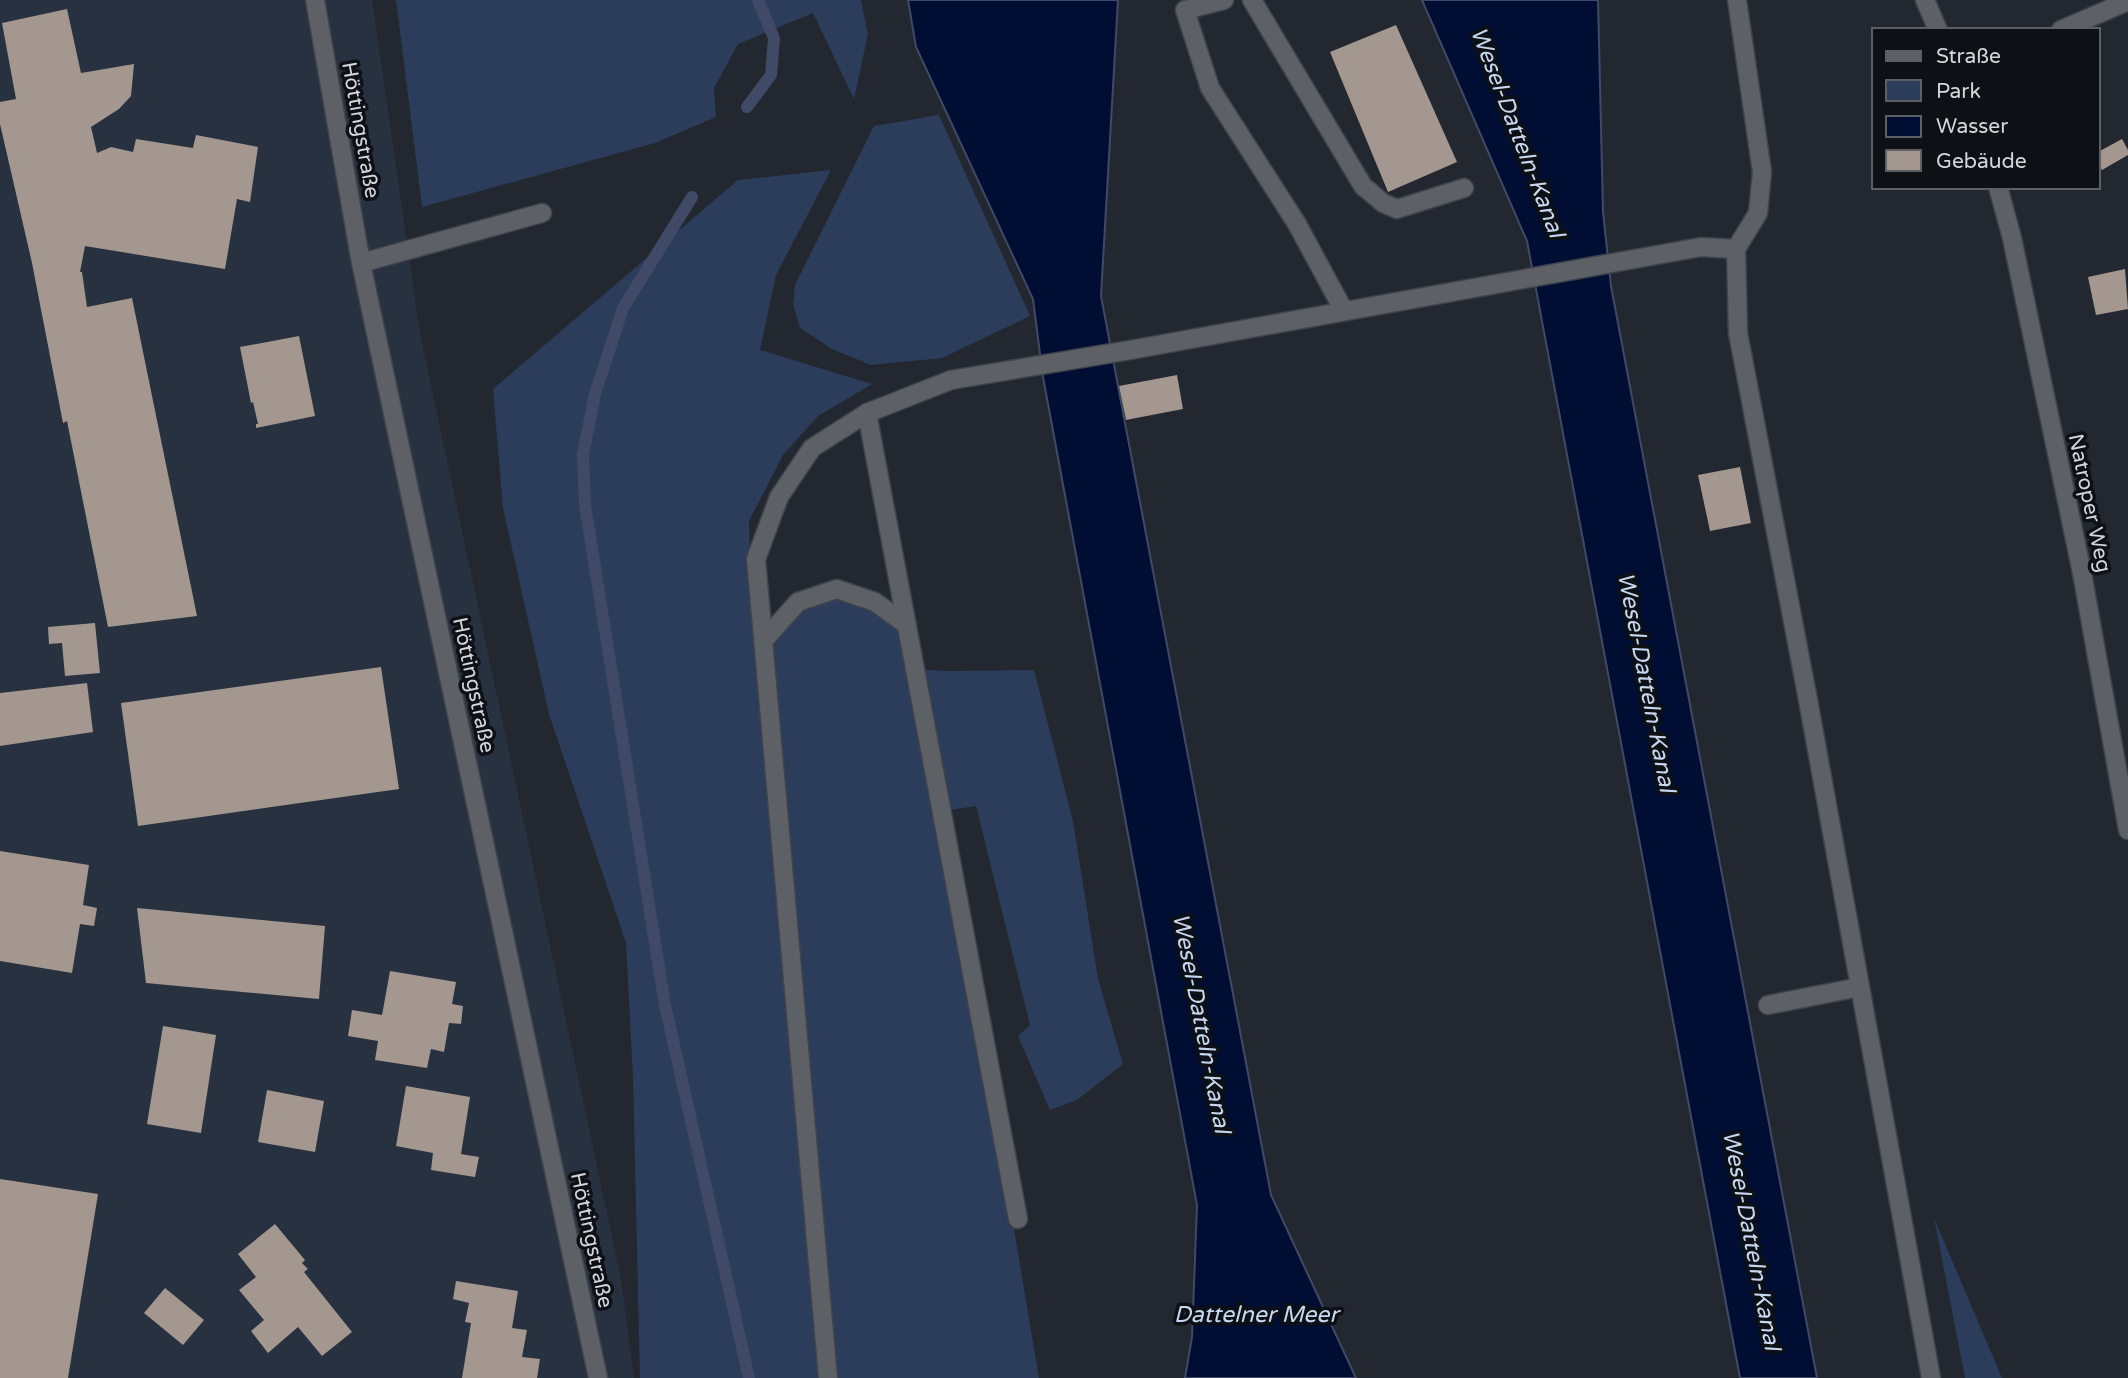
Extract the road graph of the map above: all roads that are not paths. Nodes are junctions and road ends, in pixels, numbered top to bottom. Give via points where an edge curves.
1 (314, 0) edge
2 (1224, 0) edge
3 (1252, 0) edge
4 (1737, 0) edge
5 (1925, 0) edge
6 (2128, 1) edge
7 (1937, 28) edge
8 (2066, 28) edge
9 (1464, 188) dead end
10 (1999, 189) edge
11 (542, 213) dead end
12 (1736, 248) junction
13 (361, 263) junction
14 (1344, 311) junction
15 (867, 413) junction
16 (907, 625) junction
17 (764, 640) junction
18 (2128, 830) edge
19 (1860, 987) junction
20 (1768, 1005) dead end
21 (1018, 1219) dead end
22 (598, 1378) edge
23 (828, 1378) edge
24 (1931, 1378) edge

1 - 13 street, Höttingstraße
2 - 14 street via 1185,10 1210,88 1297,224
3 - 9 street via 1363,186 1397,209
4 - 12 street via 1762,172 1758,213
5 - 7 street
6 - 8 street
10 - 18 street, Natroper Weg via 2079,560
11 - 13 street
12 - 14 street via 1701,247
12 - 19 street via 1738,333
13 - 22 street, Höttingstraße
14 - 15 street via 951,380
15 - 16 street
15 - 17 street via 812,448 779,498 756,559
16 - 17 street via 875,603 837,589 798,602
16 - 21 street
17 - 23 street
19 - 20 street
19 - 24 street

